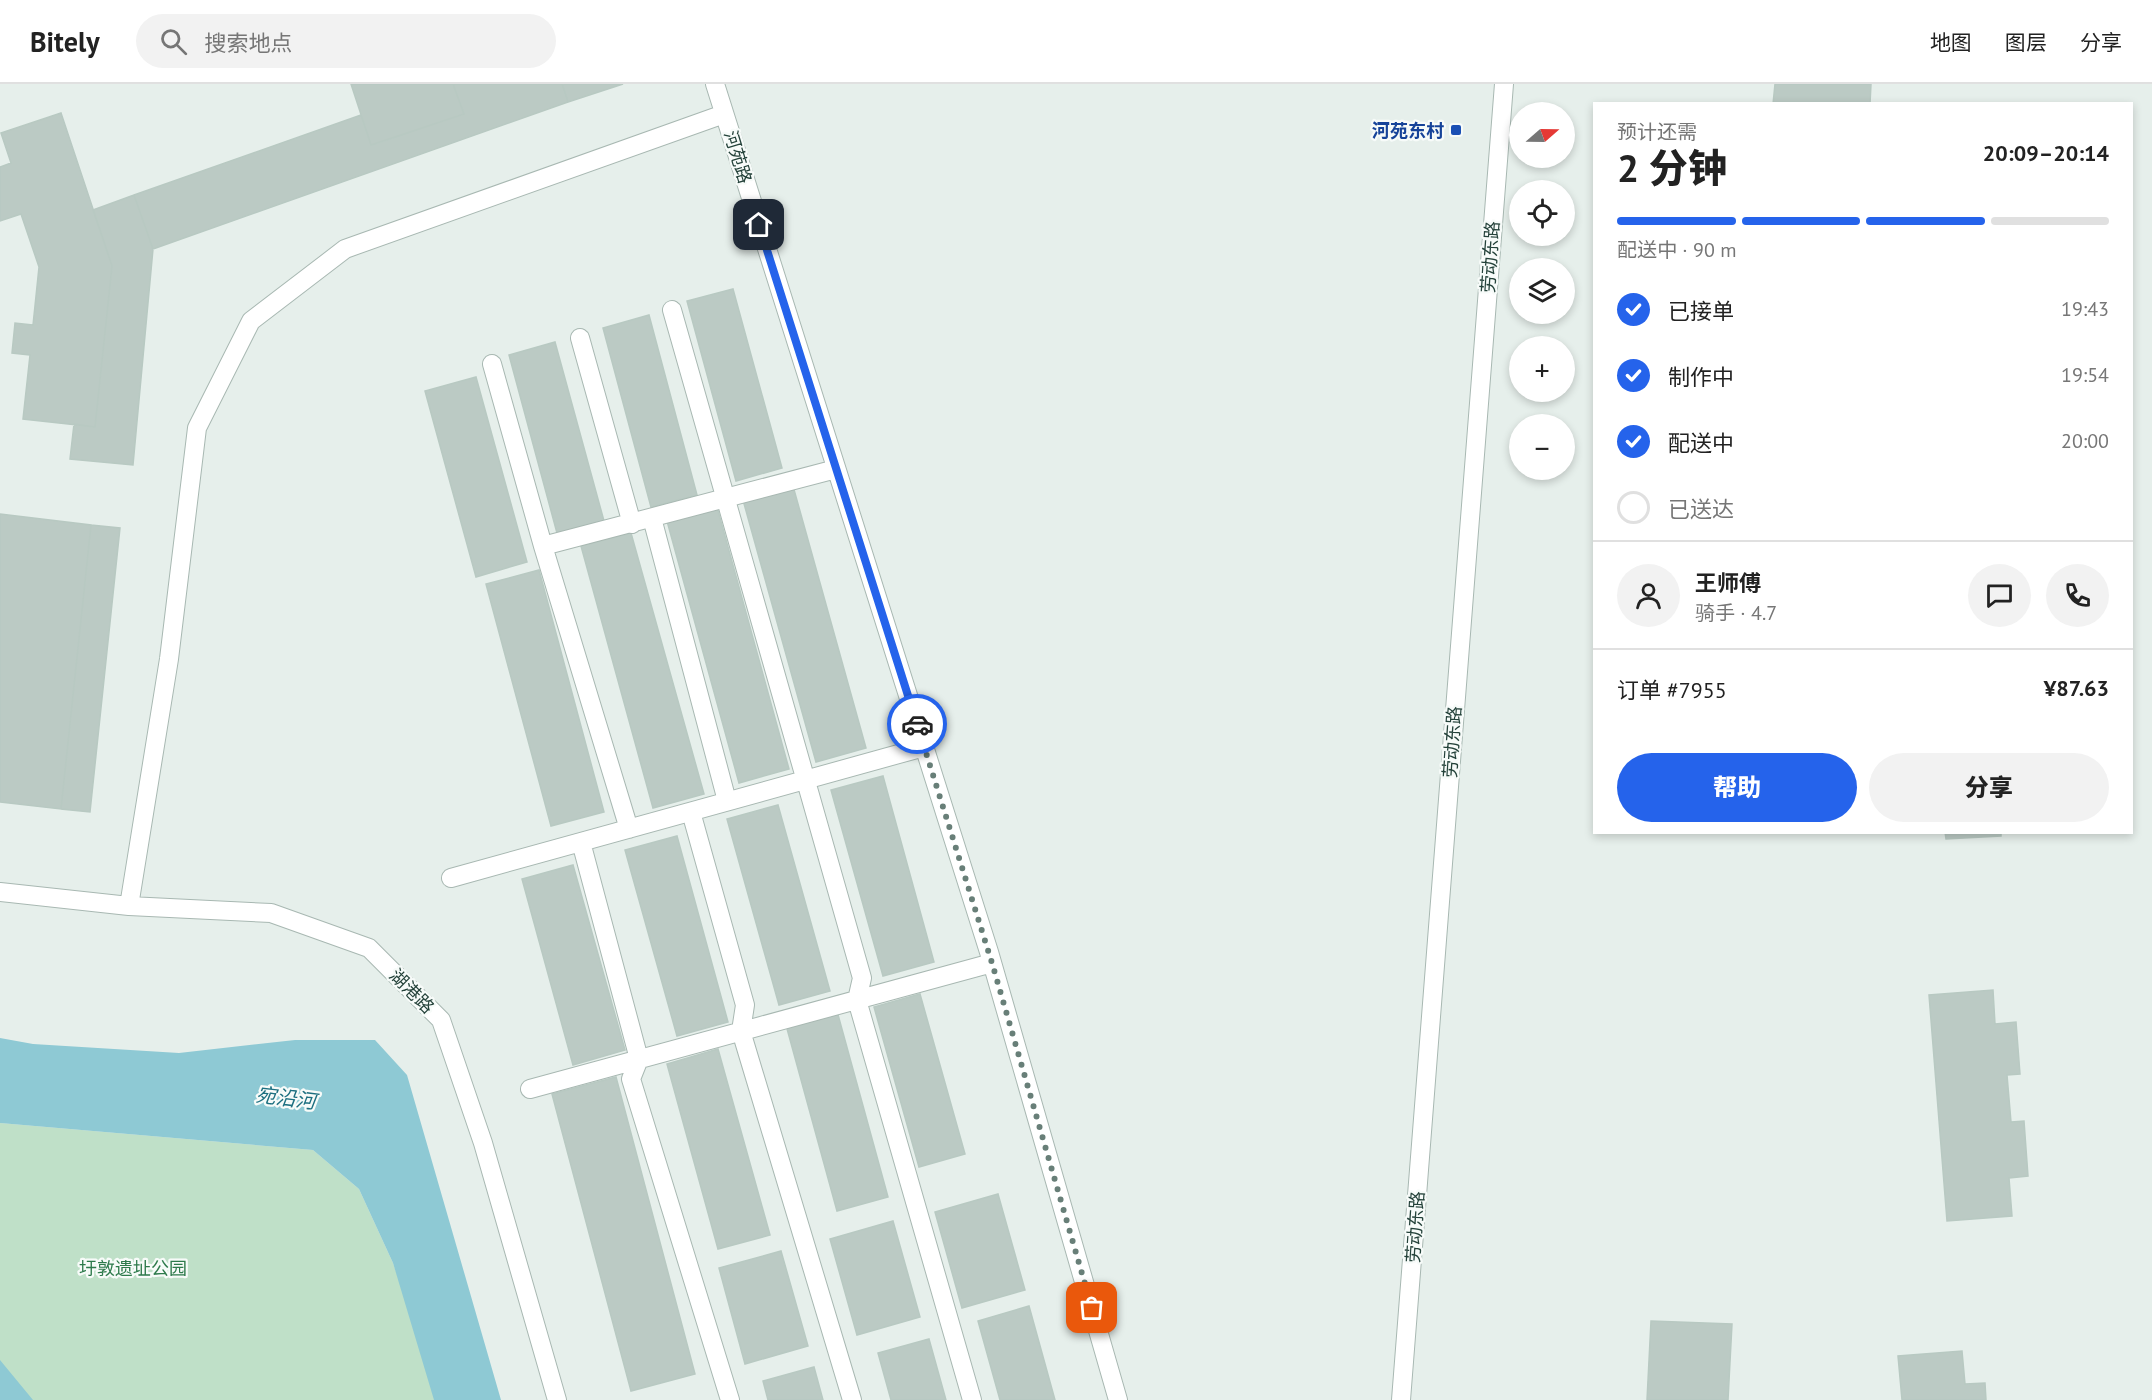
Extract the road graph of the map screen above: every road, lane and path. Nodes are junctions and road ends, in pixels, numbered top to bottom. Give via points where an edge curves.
1 (715, 84) edge
2 (1504, 84) edge
3 (724, 114) junction
4 (672, 310) dead end
5 (580, 338) dead end
6 (492, 364) dead end
7 (836, 469) junction
8 (725, 499) junction
9 (652, 518) junction
10 (632, 524) junction
11 (543, 546) junction
12 (924, 747) junction
13 (805, 780) junction
14 (727, 801) junction
15 (691, 812) junction
16 (629, 829) junction
17 (581, 842) junction
18 (451, 878) dead end
19 (0, 892) edge
20 (129, 906) junction
21 (992, 963) junction
22 (857, 1000) junction
23 (741, 1031) junction
24 (639, 1059) junction
25 (530, 1089) dead end
26 (557, 1400) edge
27 (730, 1400) edge
28 (852, 1400) edge
29 (972, 1400) edge
30 (1118, 1400) edge
31 (1401, 1400) edge

1 - 3 street, 河苑路
2 - 31 street, 劳动东路
3 - 7 street, 河苑路
3 - 20 street via 345,249 251,321 197,428 169,659
4 - 8 street
5 - 10 street
6 - 11 street
7 - 8 street
7 - 12 street, 河苑路
8 - 9 street
8 - 13 street
9 - 10 street
9 - 14 street
10 - 11 street
11 - 16 street
12 - 13 street
12 - 21 street, 河苑路
13 - 14 street
13 - 22 street via 862,978
14 - 15 street
15 - 16 street
15 - 23 street via 745,1005
16 - 17 street
17 - 18 street
17 - 24 street
19 - 20 street, 湖港路
20 - 26 street, 湖港路 via 272,913 369,948 441,1020 483,1143
21 - 22 street
21 - 30 street, 河苑路
22 - 23 street
22 - 29 street
23 - 24 street
23 - 28 street
24 - 25 street
24 - 27 street via 632,1079

